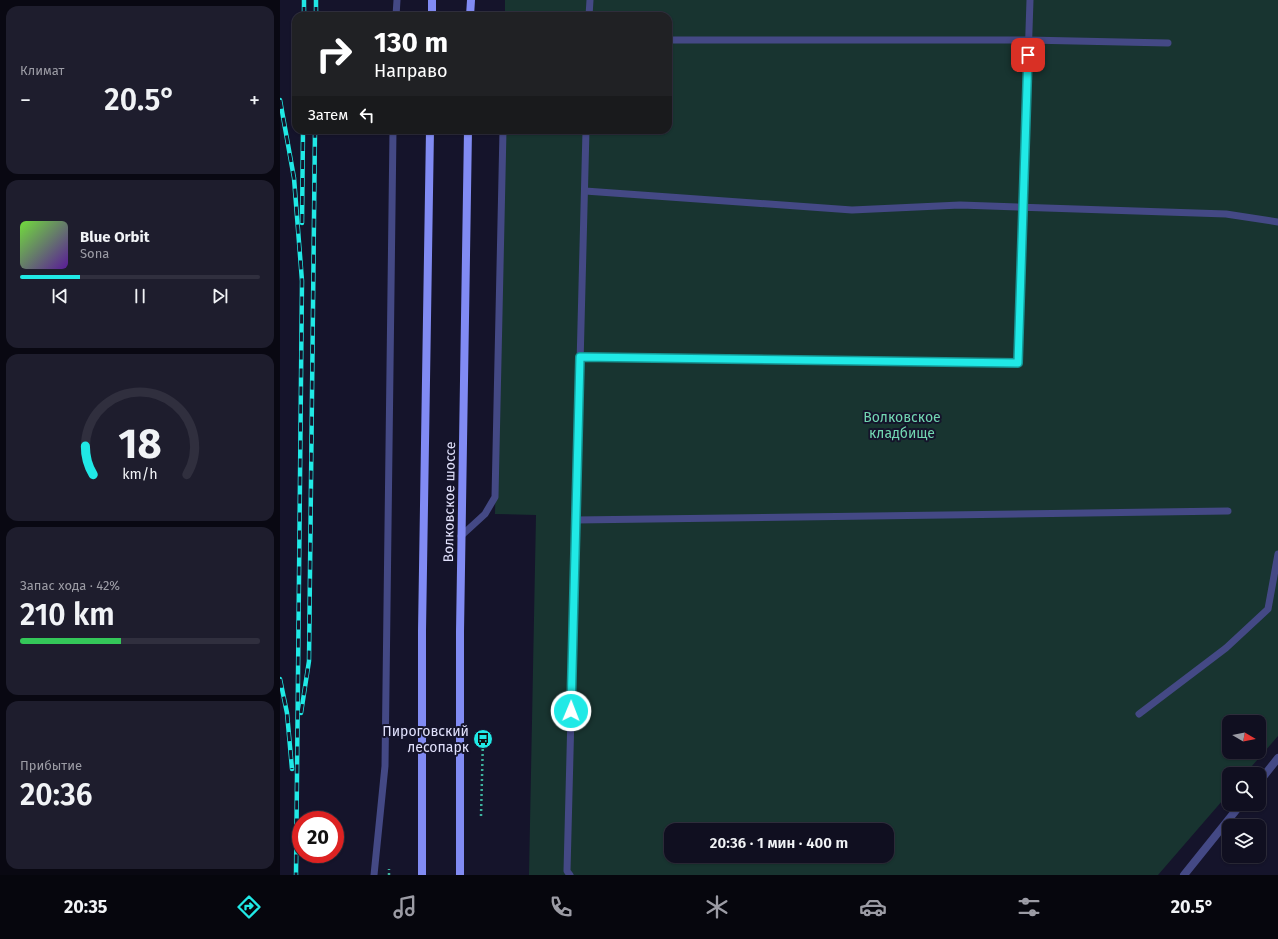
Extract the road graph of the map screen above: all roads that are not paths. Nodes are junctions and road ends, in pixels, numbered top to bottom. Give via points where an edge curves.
1 (397, 0) edge
2 (432, 0) edge
3 (471, 0) edge
4 (590, 0) edge
5 (1030, 0) edge
6 (396, 12) edge
7 (432, 12) edge
8 (470, 12) edge
9 (589, 12) edge
10 (672, 40) edge
11 (1028, 40) junction
12 (1168, 43) dead end
13 (394, 134) edge
14 (430, 134) edge
15 (468, 134) edge
16 (503, 134) edge
17 (586, 134) edge
18 (585, 191) junction
19 (1022, 207) junction
20 (1278, 222) edge
21 (580, 357) junction
22 (1228, 511) dead end
23 (576, 520) junction
24 (461, 536) junction
25 (1278, 554) edge
26 (1139, 714) dead end
27 (1278, 758) edge
28 (1266, 773) edge
29 (1235, 811) edge
30 (374, 875) edge
31 (422, 875) edge
32 (460, 875) edge
33 (570, 875) edge
34 (1184, 875) edge

1 - 6 lane
2 - 7 main road
3 - 8 main road
4 - 9 lane
5 - 11 lane
10 - 11 lane
11 - 12 lane
11 - 19 lane
13 - 30 lane via 390,251 385,766
14 - 31 main road, Волковское шоссе via 422,631
15 - 24 main road, Волковское шоссе
16 - 24 lane via 495,497 485,514
17 - 18 lane
18 - 19 lane via 852,210 960,205
18 - 21 lane
19 - 20 lane via 1226,214
19 - 21 lane via 1018,363
21 - 23 lane
22 - 23 lane
23 - 33 lane via 567,871
24 - 32 main road, Волковское шоссе
25 - 26 lane via 1268,609 1226,648
27 - 28 street
29 - 34 street

